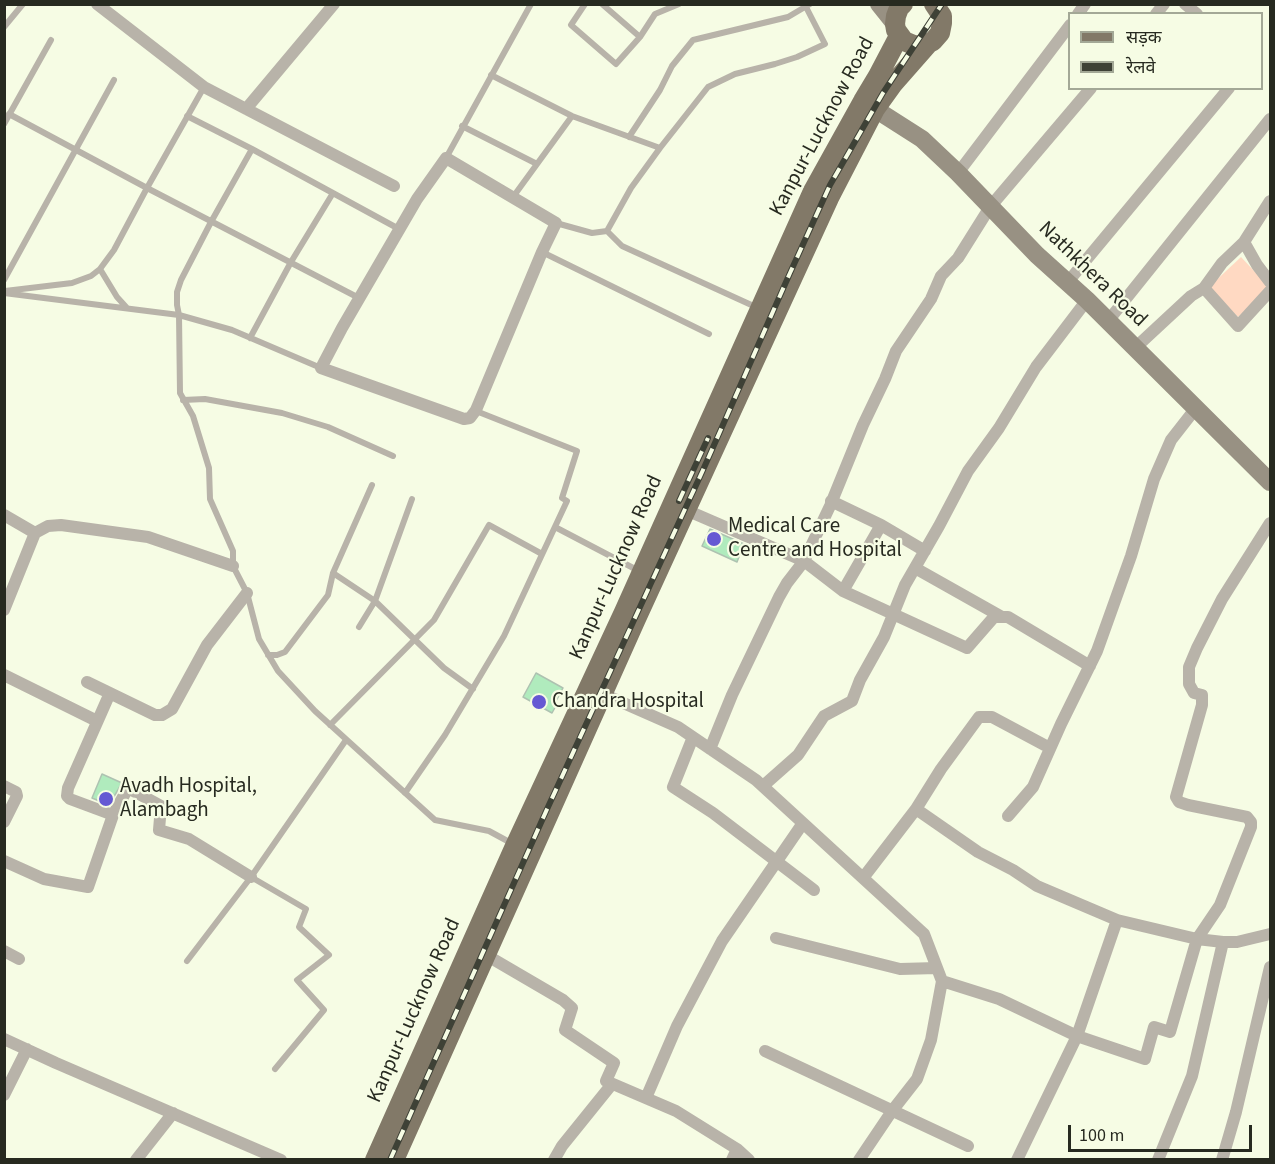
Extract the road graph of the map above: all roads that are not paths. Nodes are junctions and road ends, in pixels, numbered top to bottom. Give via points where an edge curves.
1 (23, 4) edge
2 (97, 4) edge
3 (334, 4) edge
4 (531, 4) edge
5 (585, 4) edge
6 (603, 4) edge
7 (679, 4) edge
8 (879, 4) edge
9 (903, 4) edge
10 (951, 4) edge
11 (808, 6) edge
12 (938, 14) edge
13 (4, 27) edge
14 (1068, 28) edge
15 (897, 30) junction
16 (640, 37) junction
17 (51, 40) dead end
18 (929, 43) junction
19 (491, 75) junction
20 (114, 80) dead end
21 (204, 87) junction
22 (1089, 90) edge
23 (1227, 90) edge
24 (246, 109) junction
25 (875, 109) junction
26 (9, 114) junction
27 (188, 116) junction
28 (572, 116) junction
29 (1270, 119) edge
30 (4, 124) edge
31 (462, 126) junction
32 (629, 137) junction
33 (660, 148) junction
34 (252, 149) junction
35 (75, 150) junction
36 (446, 158) junction
37 (537, 164) junction
38 (957, 172) junction
39 (394, 186) dead end
40 (147, 188) junction
41 (333, 193) junction
42 (513, 197) junction
43 (1270, 201) edge
44 (990, 207) junction
45 (211, 222) junction
46 (556, 223) junction
47 (399, 229) junction
48 (607, 231) junction
49 (1244, 242) junction
50 (542, 252) junction
51 (291, 262) junction
52 (100, 269) junction
53 (4, 280) edge
54 (1270, 282) edge
55 (1067, 283) junction
56 (1204, 288) junction
57 (1270, 291) edge
58 (4, 292) edge
59 (360, 298) junction
60 (1086, 300) junction
61 (128, 308) junction
62 (759, 308) junction
63 (179, 315) junction
64 (1108, 321) junction
65 (709, 334) dead end
66 (250, 338) junction
67 (1136, 348) junction
68 (321, 368) junction
69 (739, 374) junction
70 (183, 399) junction
71 (1196, 408) junction
72 (476, 410) junction
73 (393, 456) dead end
74 (1270, 482) edge
75 (372, 485) dead end
76 (412, 499) dead end
77 (831, 501) junction
78 (686, 510) junction
79 (4, 515) edge
80 (1270, 523) edge
81 (881, 525) junction
82 (555, 527) junction
83 (35, 533) junction
84 (925, 551) junction
85 (542, 554) junction
86 (804, 561) junction
87 (233, 566) junction
88 (915, 568) junction
89 (333, 573) junction
90 (642, 573) junction
91 (9, 586) edge
92 (843, 591) junction
93 (247, 593) junction
94 (375, 601) junction
95 (4, 610) edge
96 (892, 615) junction
97 (1002, 617) junction
98 (360, 627) dead end
99 (414, 639) junction
100 (268, 655) junction
101 (1090, 666) junction
102 (4, 675) edge
103 (87, 682) dead end
104 (473, 689) junction
105 (110, 693) junction
106 (603, 694) junction
107 (97, 721) junction
108 (330, 724) junction
109 (693, 737) junction
110 (346, 740) junction
111 (710, 748) junction
112 (1050, 748) junction
113 (4, 786) edge
114 (763, 786) junction
115 (405, 793) junction
116 (916, 809) junction
117 (113, 815) junction
118 (1008, 816) dead end
119 (4, 822) edge
120 (803, 823) junction
121 (523, 849) junction
122 (4, 861) edge
123 (776, 862) junction
124 (250, 877) junction
125 (863, 878) junction
126 (814, 890) dead end
127 (1117, 920) junction
128 (1270, 934) edge
129 (776, 938) dead end
130 (1197, 939) junction
131 (1223, 942) junction
132 (4, 951) edge
133 (486, 955) junction
134 (19, 959) dead end
135 (187, 961) dead end
136 (1270, 967) edge
137 (937, 968) junction
138 (942, 981) junction
139 (1077, 1036) junction
140 (4, 1039) edge
141 (27, 1049) junction
142 (765, 1051) dead end
143 (275, 1069) dead end
144 (612, 1084) junction
145 (4, 1095) edge
146 (646, 1098) junction
147 (892, 1111) junction
148 (173, 1113) junction
149 (968, 1146) dead end
150 (734, 1154) edge
151 (136, 1160) edge
152 (281, 1160) edge
153 (375, 1160) edge
154 (394, 1160) edge
155 (554, 1160) edge
156 (749, 1160) edge
157 (859, 1160) edge
158 (1017, 1160) edge
159 (1158, 1160) edge
160 (1222, 1160) edge

1 - 13 lane
2 - 21 street
3 - 24 street
4 - 19 lane
5 - 16 lane via 571,25 616,64
6 - 16 lane
7 - 16 lane via 655,14
8 - 15 street
9 - 15 main road, Kanpur-Lucknow Road via 896,16
10 - 12 main road
11 - 32 lane via 788,17 693,40 672,66
11 - 33 lane via 825,44 708,87
12 - 18 main road, Kanpur-Lucknow Road via 940,33
14 - 38 street
15 - 18 main road via 909,44
15 - 62 main road, Kanpur-Lucknow Road via 878,76 813,191
17 - 26 lane
18 - 25 main road, Kanpur-Lucknow Road
19 - 28 lane
19 - 31 lane
20 - 35 lane
21 - 24 street
21 - 27 lane
22 - 44 street
23 - 55 street
24 - 39 street
25 - 38 street, Nathkhera Road via 922,139
25 - 69 main road, Kanpur-Lucknow Road
26 - 30 lane
26 - 35 lane
27 - 34 lane
27 - 40 lane
28 - 32 lane
28 - 37 lane
29 - 64 street
31 - 36 lane
31 - 37 lane
32 - 33 lane
33 - 48 lane
34 - 41 lane
34 - 45 lane
35 - 40 lane
35 - 53 lane
36 - 42 street
36 - 47 street
37 - 42 lane
38 - 44 street, Nathkhera Road
40 - 45 lane
40 - 52 lane
41 - 47 lane
41 - 51 lane
42 - 46 street
43 - 49 street
44 - 55 street, Nathkhera Road
44 - 77 street via 941,276 931,299 896,351
45 - 51 lane
45 - 63 lane via 181,280 177,292
46 - 48 lane via 592,233
46 - 50 street
47 - 59 street
48 - 62 lane via 622,246
49 - 54 street
49 - 56 street
50 - 65 lane
50 - 72 street
51 - 59 lane
51 - 66 lane
52 - 58 lane via 72,283
52 - 61 lane
55 - 60 street, Nathkhera Road
56 - 57 street via 1238,326
56 - 67 street
58 - 61 lane
59 - 68 street
60 - 64 street, Nathkhera Road
60 - 84 street via 1036,367 968,471
61 - 63 lane
62 - 69 main road, Kanpur-Lucknow Road
63 - 66 lane
63 - 70 lane
64 - 67 street, Nathkhera Road
66 - 68 lane
67 - 71 street, Nathkhera Road
68 - 72 street via 464,419
69 - 78 main road, Kanpur-Lucknow Road
69 - 90 main road, Kanpur-Lucknow Road
70 - 73 lane via 205,399 282,413 328,427
70 - 87 lane via 193,416 209,468 210,499 233,551
71 - 74 street, Nathkhera Road
71 - 101 street via 1171,440 1154,479 1131,556
72 - 82 lane via 577,451 562,498 567,501
75 - 89 lane
76 - 94 lane
77 - 81 street
77 - 86 street
78 - 86 street
78 - 106 main road, Kanpur-Lucknow Road
79 - 83 street
80 - 130 street via 1222,599 1189,667 1189,684 1194,693 1202,695 1202,705 1176,796 1179,802 1247,817 1251,822 1220,905
81 - 84 street
81 - 92 street
82 - 85 lane
82 - 90 lane
83 - 87 street via 61,525 148,537
83 - 91 street
84 - 88 street
85 - 99 lane via 489,525 434,620
85 - 104 lane via 504,636
86 - 92 street
86 - 111 street via 779,597
87 - 93 lane
88 - 96 street
88 - 97 street
89 - 94 lane
89 - 100 lane via 328,595 285,652
90 - 121 main road, Kanpur-Lucknow Road
91 - 95 street
92 - 96 street
93 - 100 lane via 259,639
93 - 105 street via 207,645 172,709 155,715
94 - 98 lane
94 - 99 lane
96 - 97 street via 967,648 994,617
96 - 114 street via 852,701 825,716 798,755
97 - 101 street
99 - 104 lane
99 - 108 lane
100 - 108 lane via 278,671
101 - 112 street
102 - 107 street
103 - 105 street
104 - 115 lane
105 - 107 street
106 - 109 street
106 - 121 main road, Kanpur-Lucknow Road
107 - 117 street via 67,795
108 - 110 lane
109 - 111 street
109 - 123 street via 673,787
110 - 115 lane
110 - 124 lane
111 - 114 street
112 - 116 street via 992,717 979,717
112 - 118 street via 1033,787
113 - 119 street via 17,796
114 - 120 street
115 - 121 lane via 435,820 489,831
116 - 125 street
116 - 127 street via 1037,886
117 - 122 street via 88,887 44,879
117 - 124 street via 128,788 162,806 159,830 189,839
120 - 123 street
120 - 125 street
121 - 133 main road, Kanpur-Lucknow Road
121 - 153 main road, Kanpur-Lucknow Road
123 - 126 street
123 - 146 street via 722,940 677,1026
124 - 135 lane
124 - 143 lane via 306,909 299,927 329,955 297,980 324,1010
125 - 137 street via 924,934
127 - 130 street
127 - 139 street
128 - 131 street
129 - 137 street via 900,969
130 - 131 street
130 - 139 street via 1170,1032 1154,1027 1145,1059
131 - 159 street via 1192,1076
132 - 134 street
133 - 144 street via 572,1008 565,1030 614,1063 606,1081
133 - 154 main road, Kanpur-Lucknow Road
136 - 160 street
137 - 138 street
138 - 139 street via 999,999
138 - 147 street via 931,1040 917,1079
139 - 158 street
140 - 141 street
141 - 145 street
141 - 148 street
142 - 147 street
144 - 146 street
144 - 155 street
146 - 150 street via 676,1111
147 - 149 street
147 - 157 street
148 - 151 street
148 - 152 street
150 - 156 street

